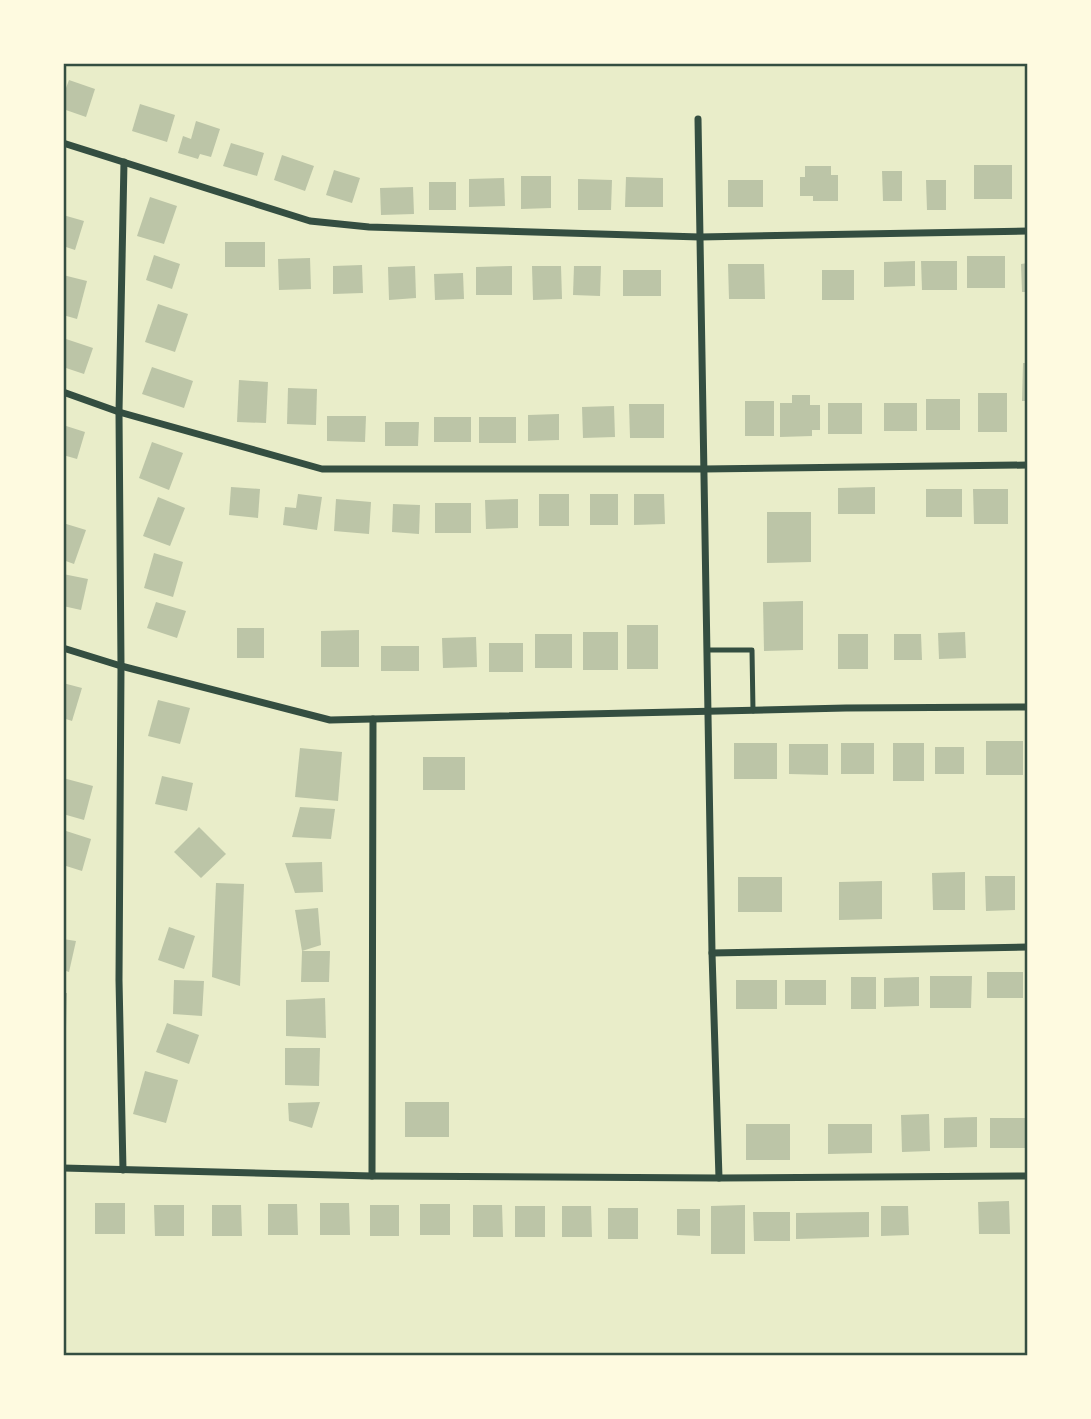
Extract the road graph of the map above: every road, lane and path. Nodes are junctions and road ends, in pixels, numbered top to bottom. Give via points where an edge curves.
1 (698, 119) dead end
2 (63, 143) edge
3 (124, 162) junction
4 (1028, 231) edge
5 (700, 237) junction
6 (63, 392) edge
7 (119, 412) junction
8 (1028, 465) edge
9 (704, 469) junction
10 (63, 648) edge
11 (707, 650) junction
12 (121, 666) junction
13 (1028, 707) edge
14 (753, 711) junction
15 (708, 712) junction
16 (373, 719) junction
17 (1028, 947) edge
18 (712, 953) junction
19 (63, 1168) edge
20 (123, 1170) junction
21 (372, 1176) junction
22 (1028, 1176) edge
23 (719, 1178) junction

1 - 5 street
2 - 3 street
3 - 5 street via 310,221 369,228
3 - 7 street
4 - 5 street
5 - 9 street
6 - 7 street
7 - 9 street via 322,469
7 - 12 street
8 - 9 street
9 - 11 street
10 - 12 street
11 - 14 lane via 752,650
11 - 15 street
12 - 16 street via 330,720
12 - 20 street
13 - 14 street
14 - 15 street
15 - 16 street
15 - 18 street
16 - 21 street
17 - 18 street
18 - 23 street
19 - 20 street
20 - 21 street
21 - 23 street
22 - 23 street

